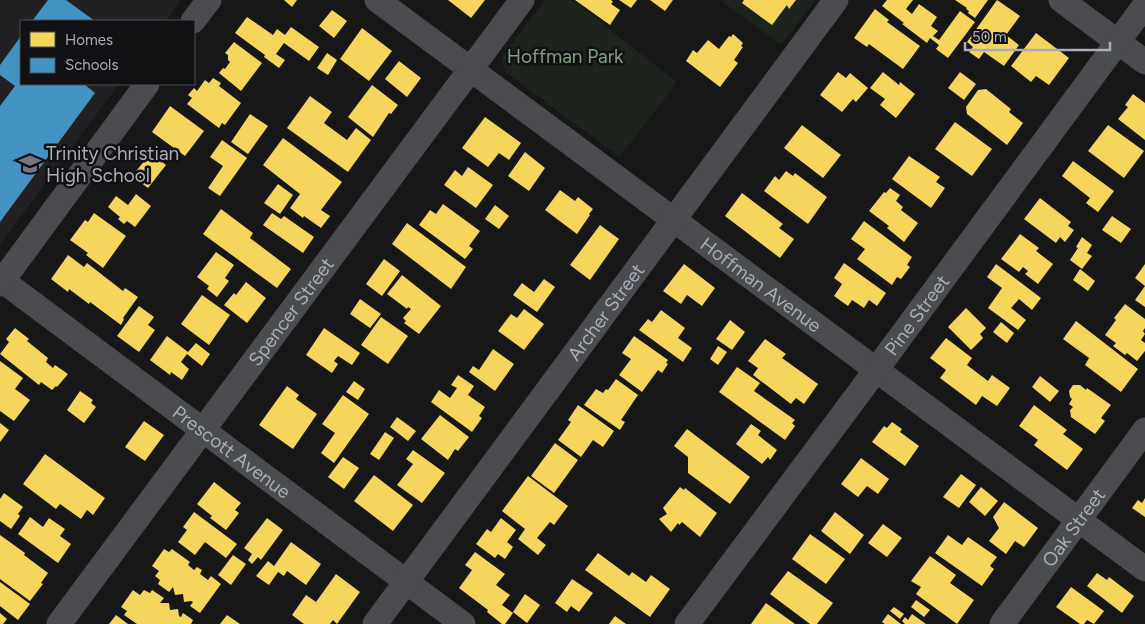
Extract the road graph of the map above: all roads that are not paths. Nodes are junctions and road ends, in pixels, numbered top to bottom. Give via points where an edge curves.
1 (209, 0) edge
2 (377, 0) edge
3 (522, 0) edge
4 (836, 0) edge
5 (1061, 0) edge
6 (1145, 5) edge
7 (194, 20) edge
8 (1118, 42) junction
9 (1145, 62) edge
10 (471, 69) junction
11 (146, 85) edge
12 (673, 219) junction
13 (1, 281) edge
14 (876, 370) junction
15 (202, 430) junction
16 (1145, 430) edge
17 (1079, 520) junction
18 (1145, 570) edge
19 (406, 582) junction
20 (59, 624) edge
21 (375, 624) edge
22 (463, 624) edge
23 (687, 624) edge
24 (1002, 624) edge

1 - 7 street
2 - 10 street, Hoffman Avenue
3 - 10 street, Spencer Street
4 - 12 street, Archer Street
5 - 8 street
6 - 8 street, Pine Street
8 - 9 street
8 - 14 street, Pine Street
10 - 12 street, Hoffman Avenue
10 - 15 street, Spencer Street
11 - 13 street
12 - 14 street, Hoffman Avenue
12 - 19 street, Archer Street
13 - 15 street, Prescott Avenue
14 - 17 street, Hoffman Avenue
14 - 23 street, Pine Street
15 - 19 street, Prescott Avenue
15 - 20 street, Spencer Street
16 - 17 street, Oak Street
17 - 18 street, Hoffman Avenue
17 - 24 street, Oak Street
19 - 21 street, Archer Street
19 - 22 street, Prescott Avenue

